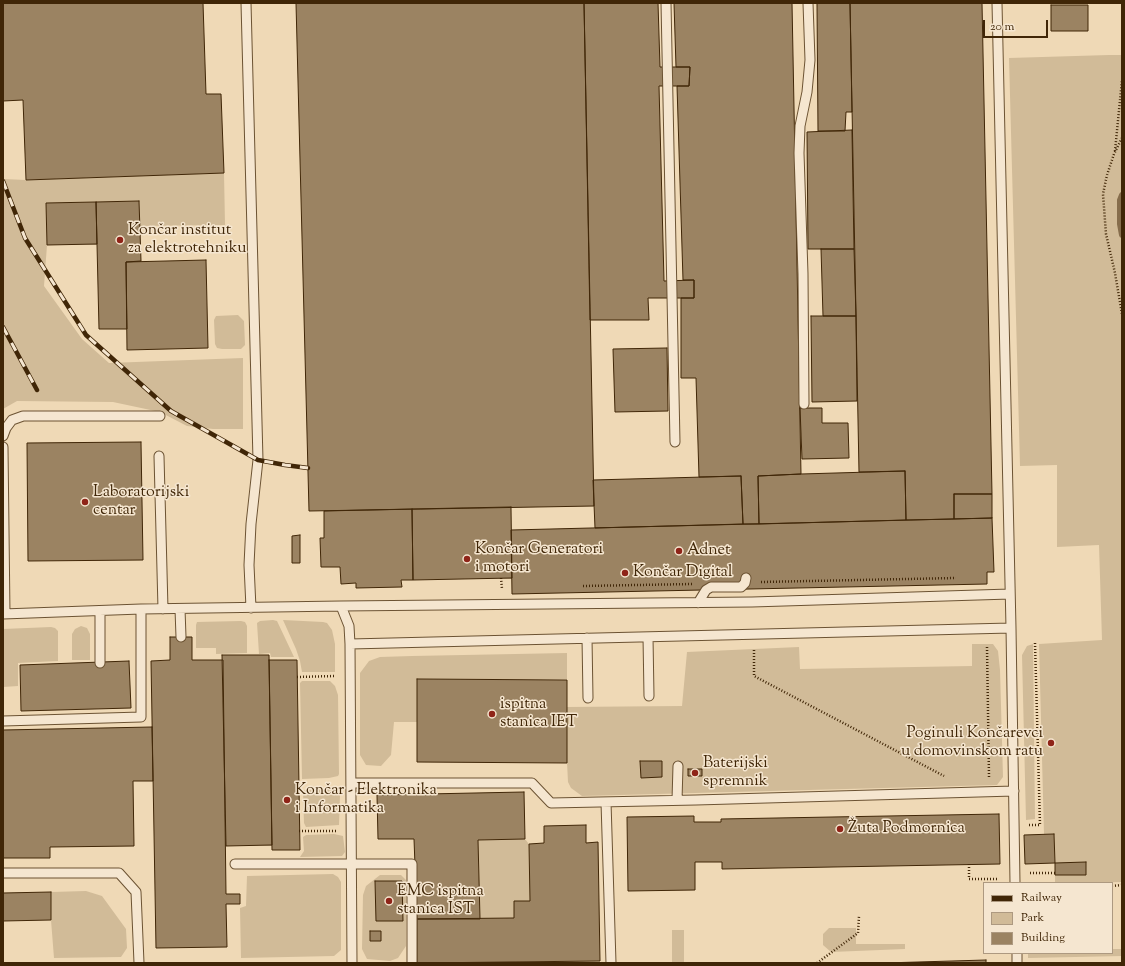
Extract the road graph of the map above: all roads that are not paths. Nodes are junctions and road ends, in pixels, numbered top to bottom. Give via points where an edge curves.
1 (246, 3) edge
2 (666, 3) edge
3 (808, 3) edge
4 (997, 3) edge
5 (804, 404) dead end
6 (160, 416) dead end
7 (3, 436) edge
8 (675, 442) dead end
9 (3, 447) edge
10 (159, 456) dead end
11 (746, 578) dead end
12 (1010, 594) junction
13 (698, 603) junction
14 (341, 606) junction
15 (251, 608) junction
16 (163, 609) junction
17 (180, 609) junction
18 (141, 610) junction
19 (100, 611) junction
20 (4, 614) edge
21 (1011, 628) junction
22 (181, 637) dead end
23 (648, 637) junction
24 (587, 638) junction
25 (350, 644) junction
26 (100, 662) dead end
27 (649, 696) dead end
28 (588, 698) dead end
29 (3, 721) edge
30 (678, 766) dead end
31 (351, 783) junction
32 (1014, 791) junction
33 (677, 800) junction
34 (606, 802) junction
35 (235, 864) dead end
36 (352, 864) junction
37 (3, 873) edge
38 (1015, 882) edge
39 (139, 963) edge
40 (352, 963) edge
41 (412, 963) edge
42 (611, 963) edge

1 - 15 lane via 258,460 249,558
2 - 8 lane
3 - 5 lane via 810,60 800,126 799,153
4 - 12 lane
6 - 7 lane via 23,416 12,420
9 - 20 lane
10 - 16 lane
11 - 13 lane via 741,587 706,590
12 - 13 lane
12 - 21 lane
13 - 14 lane
14 - 15 lane
14 - 25 lane via 349,626
15 - 17 lane
16 - 17 lane
16 - 18 lane
17 - 22 lane
18 - 19 lane
18 - 29 lane via 141,717
19 - 20 lane
19 - 26 lane
21 - 23 lane
21 - 32 lane
23 - 24 lane
23 - 27 lane
24 - 25 lane
24 - 28 lane
25 - 31 lane
30 - 33 lane
31 - 34 lane via 532,783 551,803
31 - 36 lane
32 - 33 lane
32 - 38 lane
33 - 34 lane
34 - 42 lane
35 - 36 lane
36 - 40 lane
36 - 41 lane via 412,864
37 - 39 lane via 119,873 136,892

